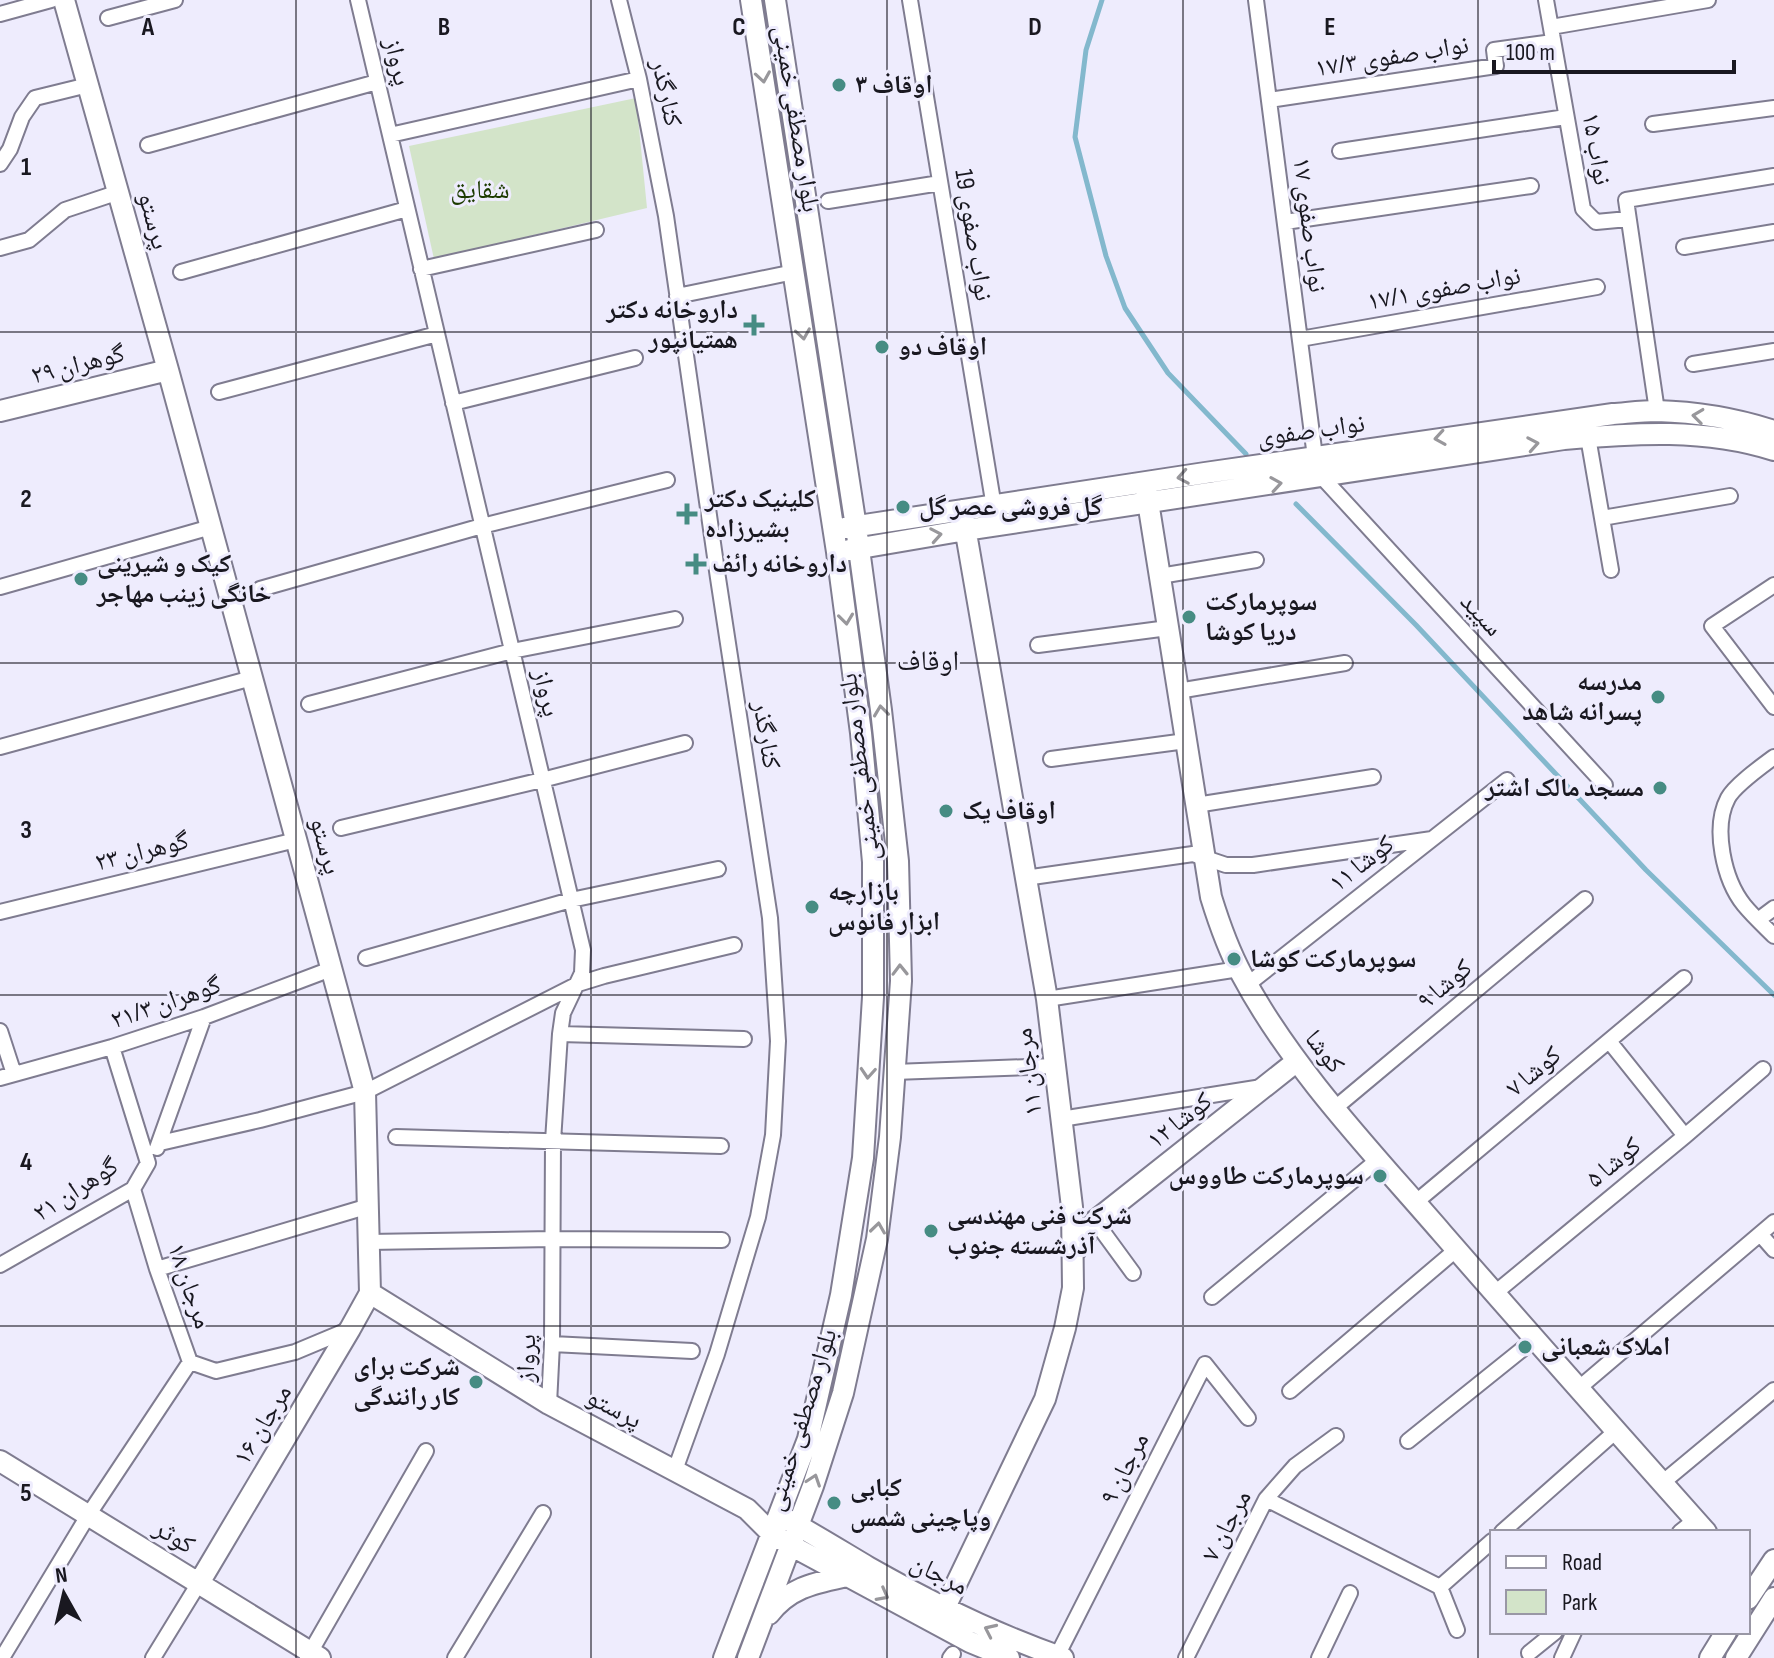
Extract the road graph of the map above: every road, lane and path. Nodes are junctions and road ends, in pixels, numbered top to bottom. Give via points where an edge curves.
1 (51, 0) edge
2 (64, 0) edge
3 (175, 0) edge
4 (358, 0) edge
5 (619, 0) edge
6 (751, 0) edge
7 (775, 0) edge
8 (910, 0) edge
9 (1256, 0) edge
10 (1546, 0) edge
11 (1708, 0) edge
12 (1621, 7) edge
13 (0, 14) edge
14 (108, 18) dead end
15 (1552, 34) junction
16 (639, 79) junction
17 (377, 82) junction
18 (88, 85) junction
19 (1269, 100) junction
20 (1774, 108) edge
21 (1566, 117) junction
22 (1653, 124) dead end
23 (390, 135) junction
24 (148, 145) dead end
25 (1340, 151) dead end
26 (0, 164) edge
27 (1774, 176) edge
28 (940, 183) junction
29 (1531, 186) dead end
30 (119, 192) junction
31 (828, 201) dead end
32 (407, 209) junction
33 (1628, 219) junction
34 (1285, 222) junction
35 (596, 230) dead end
36 (1774, 232) edge
37 (1684, 247) dead end
38 (0, 248) edge
39 (421, 269) junction
40 (181, 272) dead end
41 (794, 272) junction
42 (1597, 287) dead end
43 (677, 296) junction
44 (437, 334) junction
45 (1300, 339) junction
46 (1774, 351) edge
47 (635, 358) dead end
48 (1693, 364) dead end
49 (168, 370) junction
50 (219, 392) dead end
51 (453, 403) junction
52 (0, 411) edge
53 (1657, 411) junction
54 (1564, 430) junction
55 (1774, 431) edge
56 (1588, 437) junction
57 (1774, 450) edge
58 (1318, 467) junction
59 (667, 480) dead end
60 (1146, 493) junction
61 (1730, 496) dead end
62 (995, 515) junction
63 (1602, 518) junction
64 (964, 520) junction
65 (482, 526) junction
66 (211, 527) junction
67 (856, 527) junction
68 (834, 530) junction
69 (859, 549) junction
70 (837, 552) junction
71 (1256, 560) dead end
72 (1611, 570) dead end
73 (1160, 576) junction
74 (1774, 585) edge
75 (0, 587) edge
76 (260, 589) dead end
77 (675, 619) dead end
78 (1168, 628) junction
79 (1038, 645) dead end
80 (512, 651) junction
81 (1345, 663) dead end
82 (252, 678) junction
83 (1178, 691) junction
84 (309, 704) dead end
85 (1774, 707) edge
86 (1186, 741) junction
87 (685, 743) dead end
88 (0, 747) edge
89 (1774, 757) edge
90 (1051, 759) dead end
91 (1373, 777) dead end
92 (542, 780) junction
93 (1507, 780) dead end
94 (1605, 785) dead end
95 (1196, 805) junction
96 (341, 828) dead end
97 (1432, 839) junction
98 (296, 840) junction
99 (1204, 857) junction
100 (718, 869) dead end
101 (1025, 878) junction
102 (1585, 899) dead end
103 (571, 900) junction
104 (1774, 908) edge
105 (0, 912) edge
106 (1758, 920) junction
107 (1774, 936) edge
108 (734, 945) dead end
109 (366, 958) dead end
110 (331, 969) junction
111 (1243, 977) junction
112 (1684, 978) dead end
113 (578, 984) junction
114 (1047, 999) junction
115 (204, 1017) junction
116 (0, 1031) edge
117 (560, 1034) junction
118 (744, 1039) dead end
119 (1609, 1041) junction
120 (112, 1047) junction
121 (1297, 1061) junction
122 (1055, 1066) junction
123 (1763, 1069) dead end
124 (894, 1072) junction
125 (7, 1076) edge
126 (1266, 1086) junction
127 (365, 1092) junction
128 (1335, 1108) junction
129 (1061, 1119) junction
130 (1685, 1136) junction
131 (396, 1137) dead end
132 (553, 1141) junction
133 (160, 1143) junction
134 (721, 1146) dead end
135 (1379, 1159) junction
136 (148, 1163) junction
137 (133, 1189) junction
138 (1416, 1202) junction
139 (369, 1206) junction
140 (1095, 1221) junction
141 (1774, 1222) edge
142 (1760, 1234) junction
143 (553, 1239) junction
144 (722, 1240) dead end
145 (368, 1242) junction
146 (1457, 1249) junction
147 (1774, 1250) edge
148 (1073, 1254) junction
149 (0, 1265) edge
150 (157, 1269) junction
151 (1133, 1273) dead end
152 (370, 1293) junction
153 (1495, 1293) junction
154 (1212, 1297) dead end
155 (350, 1329) junction
156 (1535, 1339) junction
157 (552, 1344) junction
158 (692, 1351) dead end
159 (190, 1362) junction
160 (1579, 1388) junction
161 (1774, 1390) edge
162 (1290, 1391) dead end
163 (549, 1404) junction
164 (1248, 1418) dead end
165 (1615, 1432) junction
166 (1336, 1436) dead end
167 (1408, 1441) dead end
168 (426, 1451) dead end
169 (0, 1461) edge
170 (675, 1470) junction
171 (1662, 1483) junction
172 (1266, 1499) junction
173 (543, 1513) dead end
174 (89, 1514) junction
175 (775, 1524) junction
176 (798, 1525) junction
177 (1694, 1528) edge
178 (1504, 1530) edge
179 (1490, 1543) edge
180 (790, 1545) junction
181 (1774, 1560) edge
182 (847, 1576) junction
183 (199, 1583) junction
184 (1440, 1587) junction
185 (1750, 1588) edge
186 (1350, 1593) dead end
187 (1772, 1601) edge
188 (940, 1616) junction
189 (761, 1623) junction
190 (1457, 1630) dead end
191 (1553, 1634) edge
192 (1573, 1634) edge
193 (1725, 1634) edge
194 (1529, 1653) dead end
195 (312, 1656) edge
196 (1060, 1657) edge
197 (2, 1658) edge
198 (153, 1658) edge
199 (455, 1658) edge
200 (724, 1658) edge
201 (748, 1658) edge
202 (1009, 1658) edge
203 (1186, 1658) edge
204 (1319, 1658) edge
205 (1562, 1658) edge
206 (1710, 1658) edge
207 (1736, 1658) edge

1 - 13 street
2 - 18 street, پرستو
3 - 14 street
4 - 17 street, پرواز
5 - 16 street, کنارگذر
6 -> 41 street, بلوار مصطفی خمینی
7 - 67 street, بلوار مصطفی خمینی
8 - 28 street, نواب صفوی 19
9 - 19 street, نواب صفوی ۱۷
10 - 15 street, نواب ۱۵
11 - 12 street
12 - 15 street
15 - 19 street, نواب صفوی ۱۷/۳ via 1494,50 1496,66
15 - 21 street, نواب ۱۵
16 - 23 street
16 - 43 street, کنارگذر
17 - 23 street, پرواز
17 - 24 street
18 - 26 street via 35,98
18 - 30 street, پرستو
19 - 34 street, نواب صفوی ۱۷
20 - 22 street
21 - 25 street
21 - 33 street, نواب ۱۵ via 1583,209 1596,222
23 - 32 street, پرواز
27 - 33 street via 1626,200
28 - 31 street
28 - 62 street, نواب صفوی 19
29 - 34 street
30 - 38 street via 65,210 29,240
30 - 49 street, پرستو
32 - 39 street, پرواز
32 - 40 street
33 - 53 street
34 - 45 street, نواب صفوی ۱۷
35 - 39 street
36 - 37 street
39 - 44 street, پرواز
41 - 43 street
41 -> 68 street, بلوار مصطفی خمینی
42 - 45 street, نواب صفوی ۱۷/۱
43 - 170 street, کنارگذر via 770,918 778,1041 773,1135 758,1217
44 - 50 street
44 - 51 street, پرواز
45 - 58 street, نواب صفوی ۱۷
46 - 48 street
47 - 51 street
49 - 52 street, گوهران ۲۹
49 - 66 street, پرستو
51 - 65 street, پرواز
53 - 54 street, نواب صفوی via 1613,414
55 -> 53 street, نواب صفوی via 1746,422
54 - 56 street, نواب صفوی
54 - 58 street, نواب صفوی
56 - 57 street, نواب صفوی via 1675,433
56 - 63 street
58 - 60 street, نواب صفوی
58 - 94 street, سپید
59 - 65 street
60 - 62 street, نواب صفوی
60 - 73 street, کوشا
61 - 63 street
62 - 64 street, نواب صفوی
63 - 72 street
64 - 67 street, نواب صفوی
69 -> 64 street, نواب صفوی
64 - 101 street, مرجان ۱۱
65 - 76 street
65 - 80 street, پرواز
66 - 75 street
66 - 82 street, پرستو
67 - 68 street, نواب صفوی
67 - 69 street, بلوار مصطفی خمینی
68 - 70 street, بلوار مصطفی خمینی
69 - 70 street, نواب صفوی
124 -> 69 street, بلوار مصطفی خمینی via 901,981 898,861
70 -> 175 street, بلوار مصطفی خمینی via 873,862 873,997 863,1158 841,1295 808,1439
71 - 73 street
73 - 78 street, کوشا
74 - 85 street via 1712,626
77 - 80 street
78 - 79 street
78 - 83 street, کوشا
80 - 84 street
80 - 92 street, پرواز
81 - 83 street
82 - 88 street
82 - 98 street, پرستو
83 - 86 street, کوشا
86 - 90 street
86 - 95 street, کوشا
87 - 92 street
89 - 106 street via 1728,797 1719,825 1724,864 1742,903
91 - 95 street
92 - 96 street
92 - 103 street, پرواز
93 - 97 street, کوشا ۱۱
95 - 99 street, کوشا
97 - 99 street via 1253,865 1226,865
97 - 111 street, کوشا ۱۱
98 - 105 street, گوهران ۲۳
98 - 110 street, پرستو
99 - 101 street via 1193,854
99 - 111 street, کوشا via 1220,926
100 - 103 street
101 - 114 street, مرجان ۱۱
102 - 128 street, کوشا ۹
103 - 109 street
103 - 113 street, پرواز via 583,950
104 - 106 street
106 - 107 street
108 - 113 street
110 - 115 street, گوهران ۲۱/۳
110 - 127 street, پرستو
111 - 114 street
111 - 121 street, کوشا
112 - 119 street, کوشا ۷
113 - 117 street, پرواز via 563,1013
113 - 127 street
114 - 122 street, مرجان ۱۱
115 - 120 street, گوهران ۲۱/۳
115 - 133 street
116 - 125 street
117 - 118 street
117 - 132 street, پرواز
119 - 130 street
119 - 138 street, کوشا ۷
120 - 125 street, گوهران ۲۱/۳
120 - 136 street, گوهران ۲۱
121 - 126 street, کوشا ۱۲
121 - 128 street, کوشا
122 - 124 street
122 - 129 street, مرجان ۱۱
123 - 130 street, کوشا ۵
176 -> 124 street, بلوار مصطفی خمینی via 843,1393 877,1239
126 - 129 street
126 - 140 street, کوشا ۱۲
127 - 133 street
127 - 139 street, پرستو
128 - 135 street, کوشا
129 - 148 street, مرجان ۱۱
130 - 153 street, کوشا ۵
131 - 132 street
132 - 134 street
132 - 143 street, پرواز
133 - 136 street
135 - 138 street, کوشا
135 - 154 street
136 - 137 street, گوهران ۲۱
137 - 149 street, گوهران ۲۱
137 - 150 street, مرجان ۱۸
138 - 146 street, کوشا
139 - 145 street, پرستو
139 - 150 street
140 - 148 street, کوشا ۱۲
140 - 151 street
141 - 142 street
142 - 147 street
142 - 160 street
143 - 144 street
143 - 145 street
143 - 157 street, پرواز
145 - 152 street, پرستو
146 - 153 street, کوشا
146 - 162 street
148 - 188 street, مرجان ۱۱ via 1071,1300 1045,1399
150 - 159 street, مرجان ۱۸
152 - 155 street, مرجان ۱۶
152 - 163 street, پرستو
153 - 156 street, کوشا
155 - 159 street via 295,1352 216,1371
155 - 183 street, مرجان ۱۶
156 - 160 street, کوشا
156 - 167 street
157 - 158 street
157 - 163 street, پرواز
159 - 174 street, مرجان ۱۸
160 - 165 street, کوشا
161 - 171 street
163 - 170 street, پرستو
164 - 196 street, مرجان ۹ via 1205,1364
165 - 171 street, کوشا
165 - 178 street
166 - 172 street, مرجان ۷ via 1295,1466
168 - 195 street
169 - 174 street, کوثر
170 - 175 street, پرستو
171 - 177 street, کوشا
172 - 184 street
172 - 203 street, مرجان ۷
173 - 199 street
174 - 183 street, کوثر
174 - 197 street, مرجان ۱۸
175 - 176 street, مرجان
175 - 180 street, مرجان
175 - 200 street, بلوار مصطفی خمینی
176 - 180 street, بلوار مصطفی خمینی
176 - 188 street, مرجان
179 - 184 street
180 - 182 street, مرجان
180 - 189 street, بلوار مصطفی خمینی
181 - 185 street
182 -> 188 street, مرجان
182 - 189 street via 791,1592
183 - 195 street, کوثر
183 - 198 street
184 - 190 street
185 - 187 street
186 - 204 street
187 - 207 street
196 -> 188 street, مرجان
188 - 202 street, مرجان via 970,1642
189 - 201 street, بلوار مصطفی خمینی
191 - 194 street
192 - 205 street
193 - 206 street

